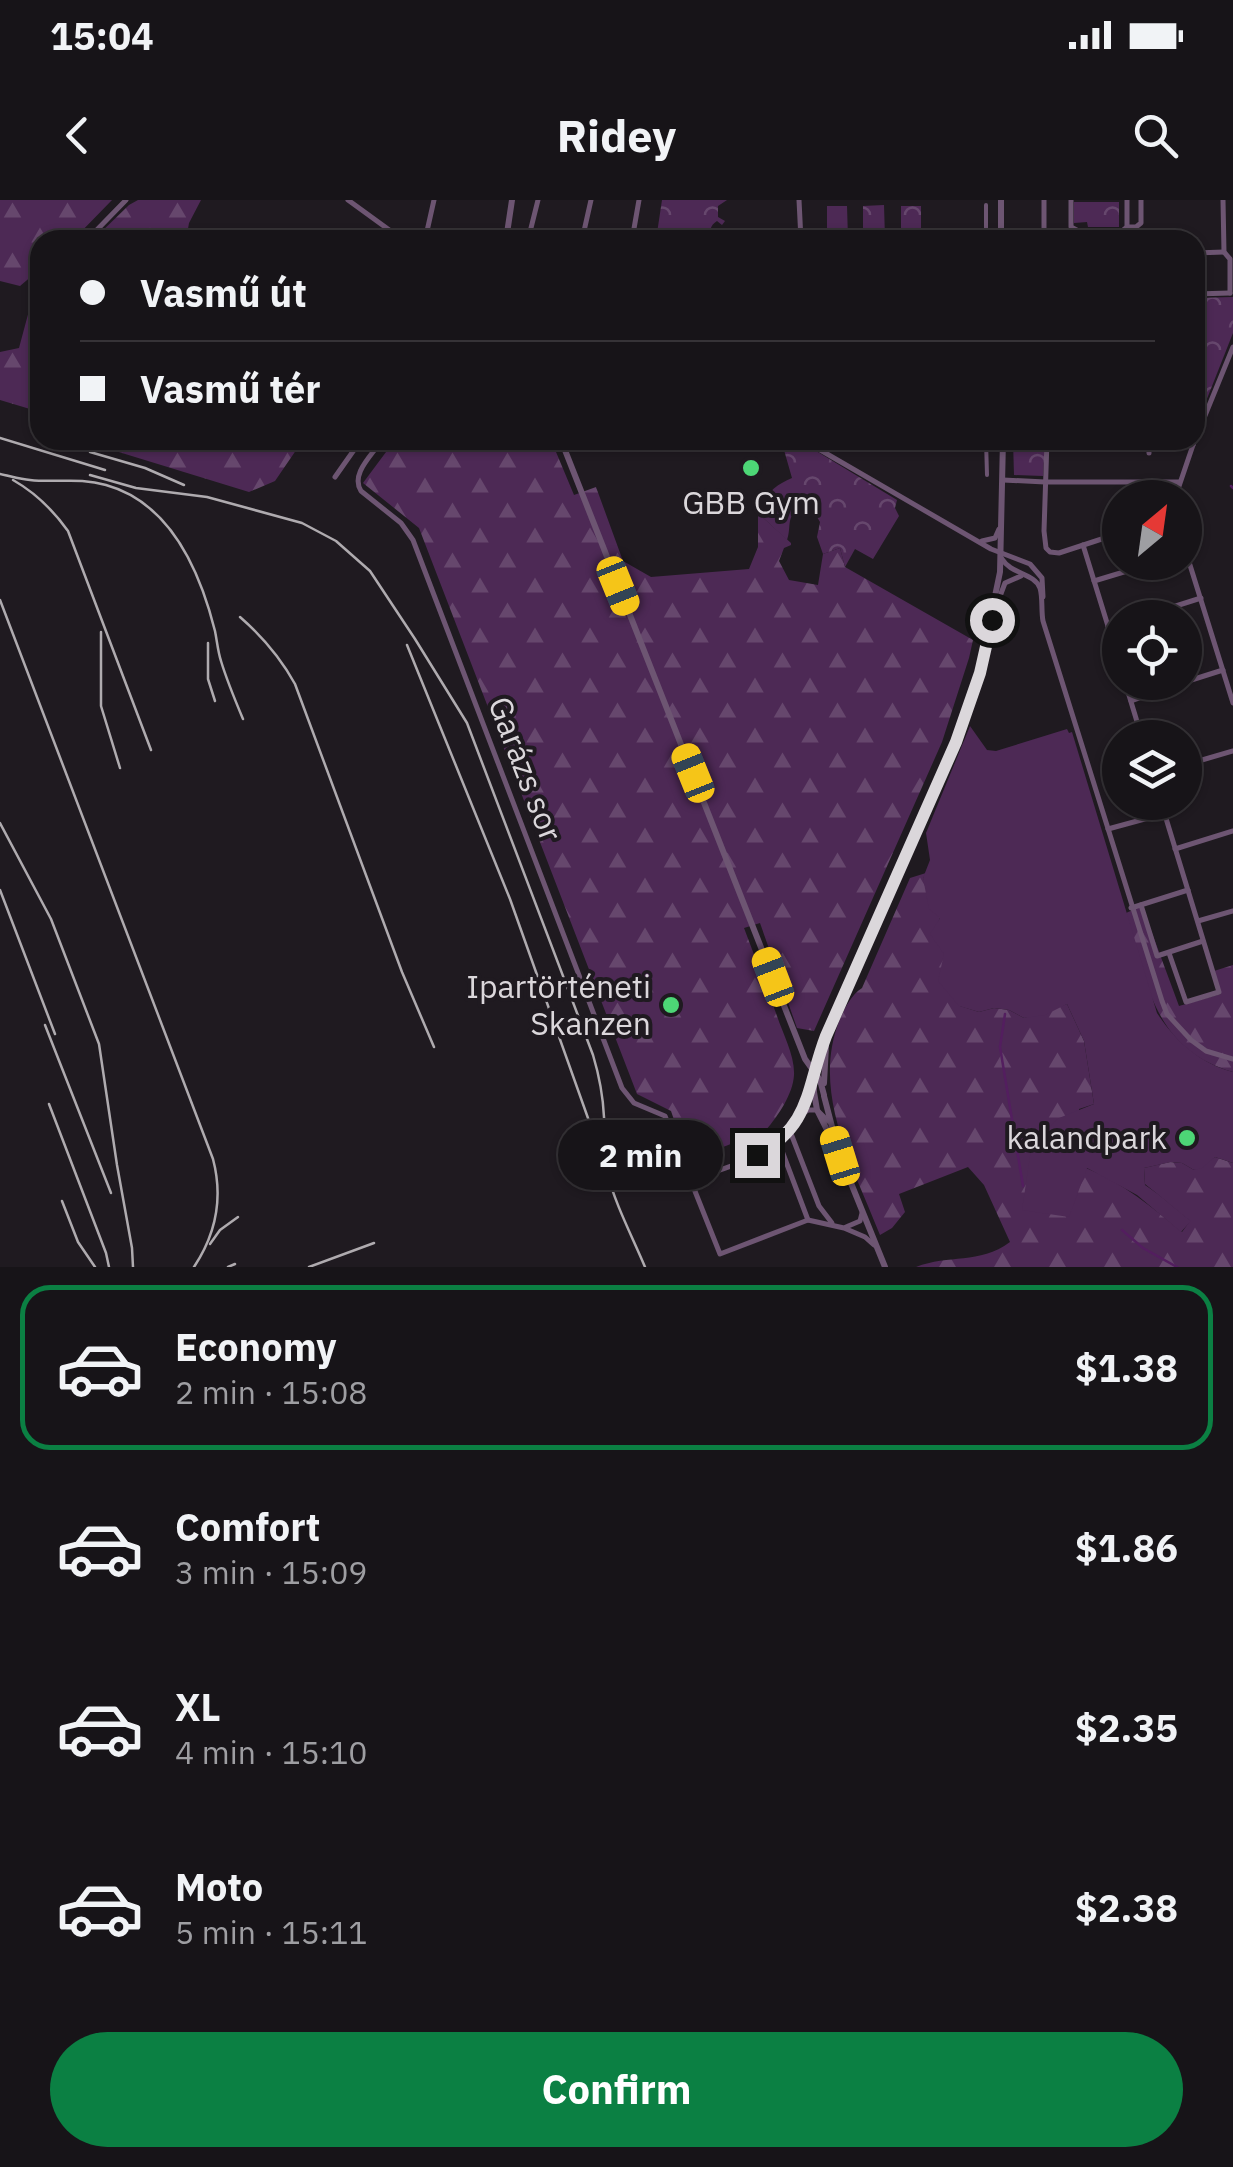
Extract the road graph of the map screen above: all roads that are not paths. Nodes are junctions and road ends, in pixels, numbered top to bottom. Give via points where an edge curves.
1 (126, 200) edge
2 (348, 200) edge
3 (434, 200) edge
4 (512, 200) edge
5 (538, 200) edge
6 (591, 200) edge
7 (639, 200) edge
8 (799, 200) edge
9 (1001, 200) edge
10 (1044, 200) edge
11 (1070, 200) edge
12 (1127, 200) edge
13 (1140, 200) edge
14 (1223, 200) edge
15 (986, 205) dead end
16 (1126, 226) junction
17 (98, 230) edge
18 (389, 230) edge
19 (426, 230) edge
20 (508, 230) edge
21 (530, 230) edge
22 (584, 230) edge
23 (634, 230) edge
24 (800, 230) edge
25 (986, 230) edge
26 (1001, 230) edge
27 (1044, 230) edge
28 (1077, 230) edge
29 (1123, 230) edge
30 (1224, 252) junction
31 (1205, 253) edge
32 (1232, 293) edge
33 (1205, 294) edge
34 (1233, 347) edge
35 (1205, 416) edge
36 (354, 450) edge
37 (375, 450) edge
38 (565, 450) edge
39 (821, 450) edge
40 (986, 450) edge
41 (1003, 450) edge
42 (1047, 450) edge
43 (1149, 450) edge
44 (1191, 450) edge
45 (1149, 453) dead end
46 (986, 475) dead end
47 (335, 477) dead end
48 (1003, 480) junction
49 (1181, 480) edge
50 (1045, 482) junction
51 (1102, 482) edge
52 (1001, 521) junction
53 (971, 538) junction
54 (1102, 539) edge
55 (1082, 545) junction
56 (1000, 554) junction
57 (1024, 576) junction
58 (1102, 579) edge
59 (1195, 580) edge
60 (1094, 582) junction
61 (1201, 598) junction
62 (1195, 600) edge
63 (1102, 608) edge
64 (1042, 610) junction
65 (992, 620) junction
66 (1223, 670) junction
67 (1202, 676) edge
68 (1130, 700) edge
69 (1233, 704) edge
70 (1136, 720) edge
71 (1233, 750) edge
72 (1202, 760) edge
73 (1142, 820) edge
74 (1166, 820) edge
75 (1108, 829) junction
76 (1233, 831) edge
77 (1175, 848) junction
78 (1188, 890) junction
79 (1141, 905) junction
80 (1131, 908) junction
81 (1233, 910) edge
82 (1198, 921) junction
83 (1204, 940) junction
84 (1169, 952) junction
85 (834, 1020) junction
86 (826, 1036) junction
87 (800, 1048) junction
88 (1233, 1059) edge
89 (814, 1072) junction
90 (824, 1096) junction
91 (818, 1110) junction
92 (796, 1122) junction
93 (790, 1131) junction
94 (833, 1131) junction
95 (778, 1142) junction
96 (840, 1156) junction
97 (691, 1180) junction
98 (863, 1209) junction
99 (808, 1220) junction
100 (835, 1225) junction
101 (844, 1228) junction
102 (880, 1253) junction
103 (885, 1267) edge

1 - 17 street
2 - 18 street
3 - 19 street
4 - 20 street
5 - 21 street
6 - 22 street
7 - 23 street
8 - 24 street
9 - 26 street
10 - 27 street
11 - 28 street
12 - 16 street
13 - 16 street via 1141,224
14 - 30 street
15 - 25 street
16 - 29 street
30 - 31 street
30 - 32 street
32 - 33 street
34 - 35 street
36 - 47 street
37 - 97 street, Garázs sor via 358,487 413,540 622,1088 634,1104 665,1116
38 - 87 street
39 - 53 street
40 - 46 street
41 - 48 street
42 - 50 street
43 - 45 street
44 - 49 street
48 - 50 street
48 - 52 street
50 - 51 street
50 - 55 street via 1044,543 1059,553
52 - 53 street via 991,540
52 - 56 street
53 - 56 street
54 - 55 street
55 - 60 street
56 - 57 street
56 - 64 street via 1036,569 1044,588
56 - 65 street
57 - 64 street via 1039,587
57 - 65 street via 1006,583
58 - 60 street
59 - 61 street
60 - 63 street
61 - 62 street
61 - 66 street
64 - 75 street
65 - 85 street via 956,742
66 - 67 street
66 - 69 street
68 - 70 street
71 - 72 street
73 - 75 street
74 - 77 street
75 - 80 street
76 - 77 street
77 - 78 street
78 - 79 street
78 - 82 street
79 - 80 street
79 - 84 street via 1157,956
80 - 88 street via 1167,1014 1206,1051
81 - 82 street
82 - 83 street
83 - 84 street
83 - 84 street via 1220,992 1186,1002
85 - 86 street
85 - 90 street
86 - 87 street via 814,1052
86 - 89 street
87 - 89 street
89 - 90 street
89 - 91 street
89 - 92 street
90 - 94 street
91 - 92 street
91 - 94 street
91 - 96 street
92 - 93 street
93 - 95 street
93 - 100 street via 819,1206
94 - 96 street
95 - 97 street
95 - 99 street
96 - 98 street
97 - 99 street via 720,1254
98 - 101 street via 860,1222
98 - 102 street
99 - 100 street
100 - 101 street
101 - 102 street
102 - 103 street

